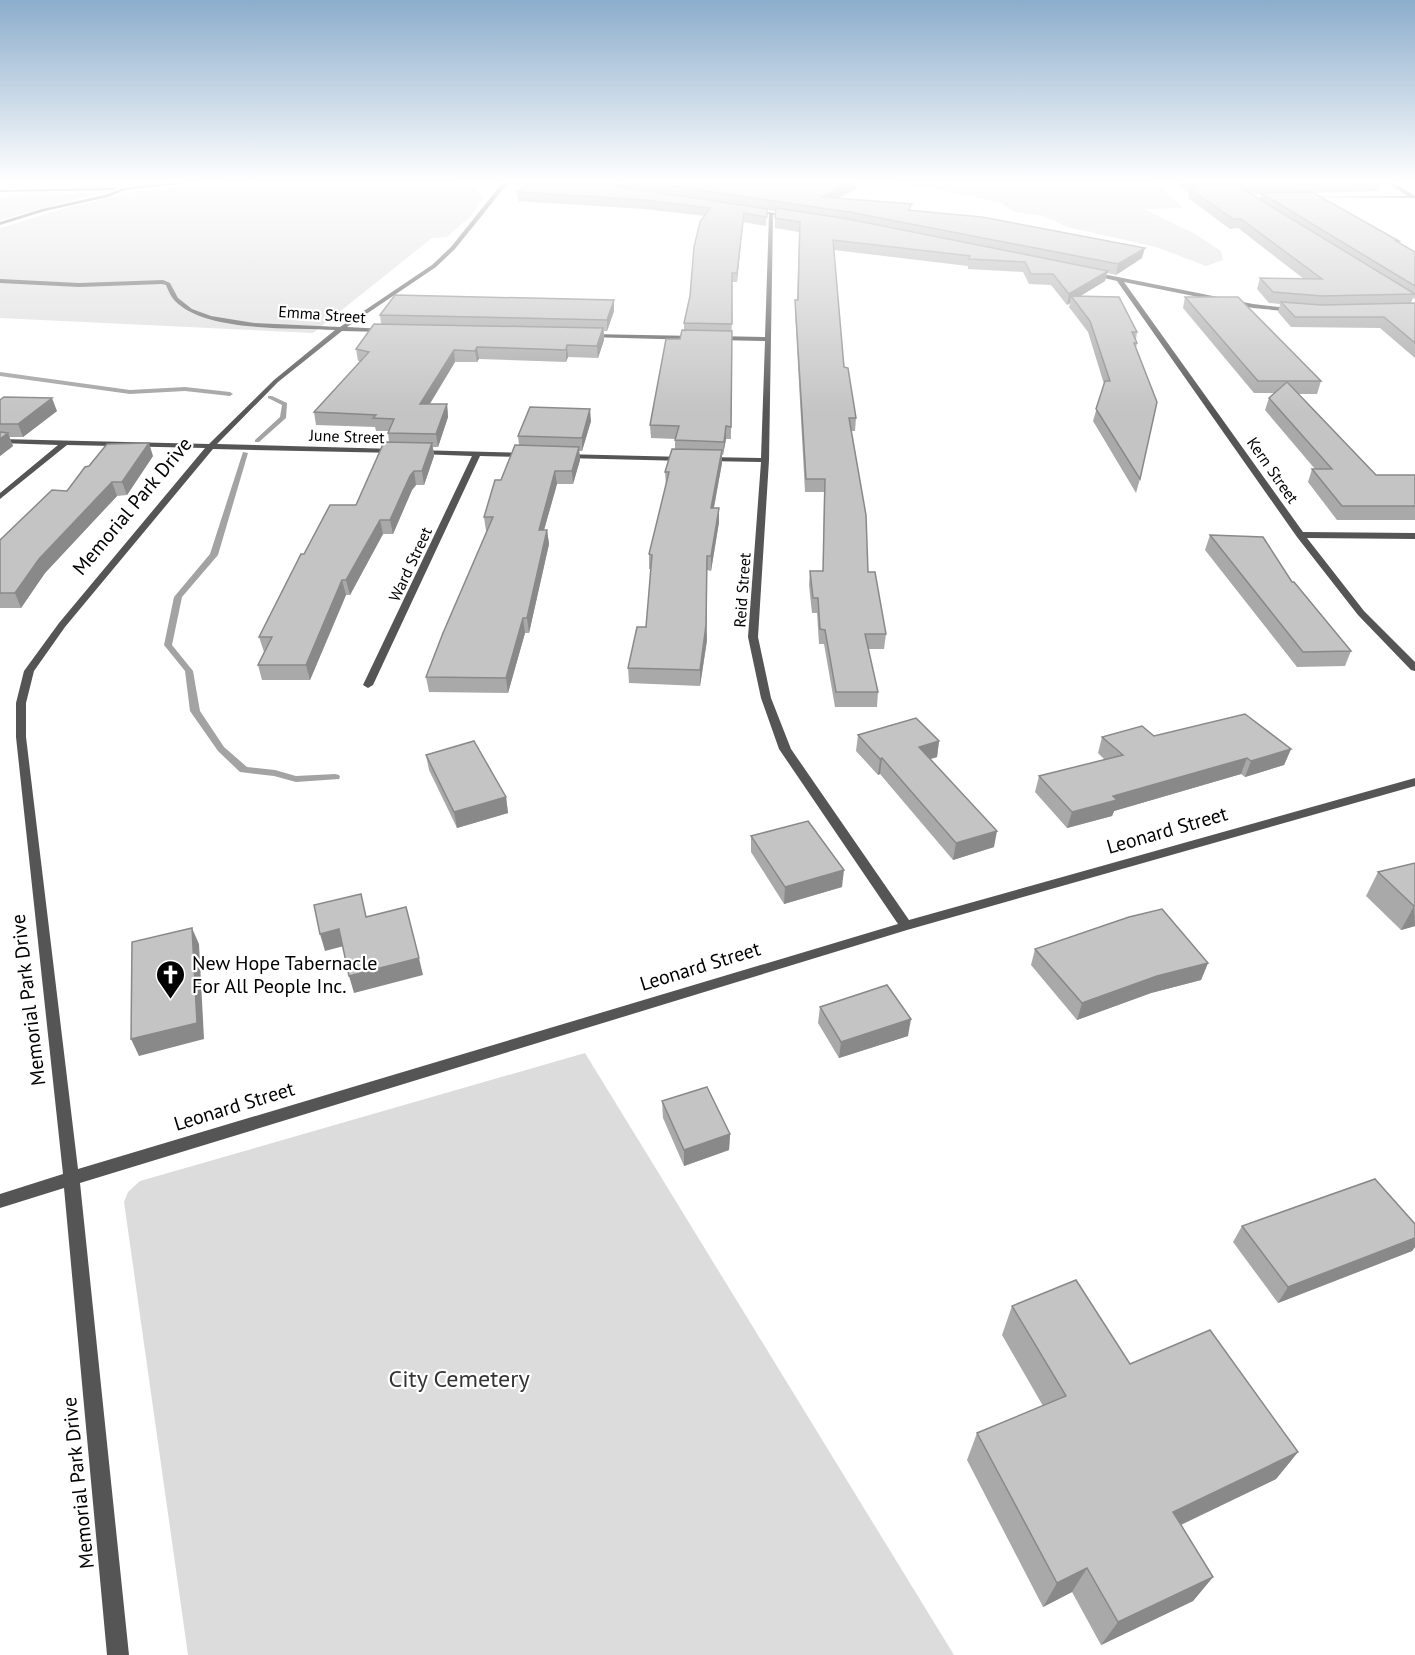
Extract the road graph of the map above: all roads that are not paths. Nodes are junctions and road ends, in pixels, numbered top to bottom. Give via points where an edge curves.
1 (443, 257) edge
2 (769, 257) edge
3 (1085, 272) edge
4 (1119, 279) junction
5 (0, 281) edge
6 (1306, 310) edge
7 (339, 330) junction
8 (387, 332) edge
9 (577, 335) edge
10 (766, 339) junction
11 (0, 441) edge
12 (65, 443) junction
13 (212, 445) junction
14 (477, 454) junction
15 (537, 456) edge
16 (561, 456) edge
17 (765, 460) junction
18 (0, 497) edge
19 (1300, 535) junction
20 (1415, 536) edge
21 (1415, 668) edge
22 (368, 685) dead end
23 (1415, 782) edge
24 (906, 926) junction
25 (71, 1178) junction
26 (0, 1201) edge
27 (118, 1655) edge

1 - 7 street, Memorial Park Drive
2 - 10 street, Reid Street
3 - 4 street
4 - 6 street via 1253,306
4 - 19 street, Kern Street
5 - 7 street, Emma Street via 79,285 163,282 180,305 198,314 220,320
7 - 8 street, Emma Street
7 - 13 street, Memorial Park Drive via 276,381
9 - 10 street
10 - 17 street, Reid Street
11 - 12 street, June Street
12 - 13 street, June Street
12 - 18 street
13 - 14 street, June Street
13 - 25 street, Memorial Park Drive via 62,625 29,671 21,703 21,737
14 - 15 street, June Street
14 - 22 street, Ward Street
16 - 17 street
17 - 24 street, Reid Street via 753,637 766,698 784,749
19 - 20 street
19 - 21 street, Kern Street via 1361,613
23 - 24 street, Leonard Street
24 - 25 street, Leonard Street
25 - 26 street, Leonard Street
25 - 27 street, Memorial Park Drive

